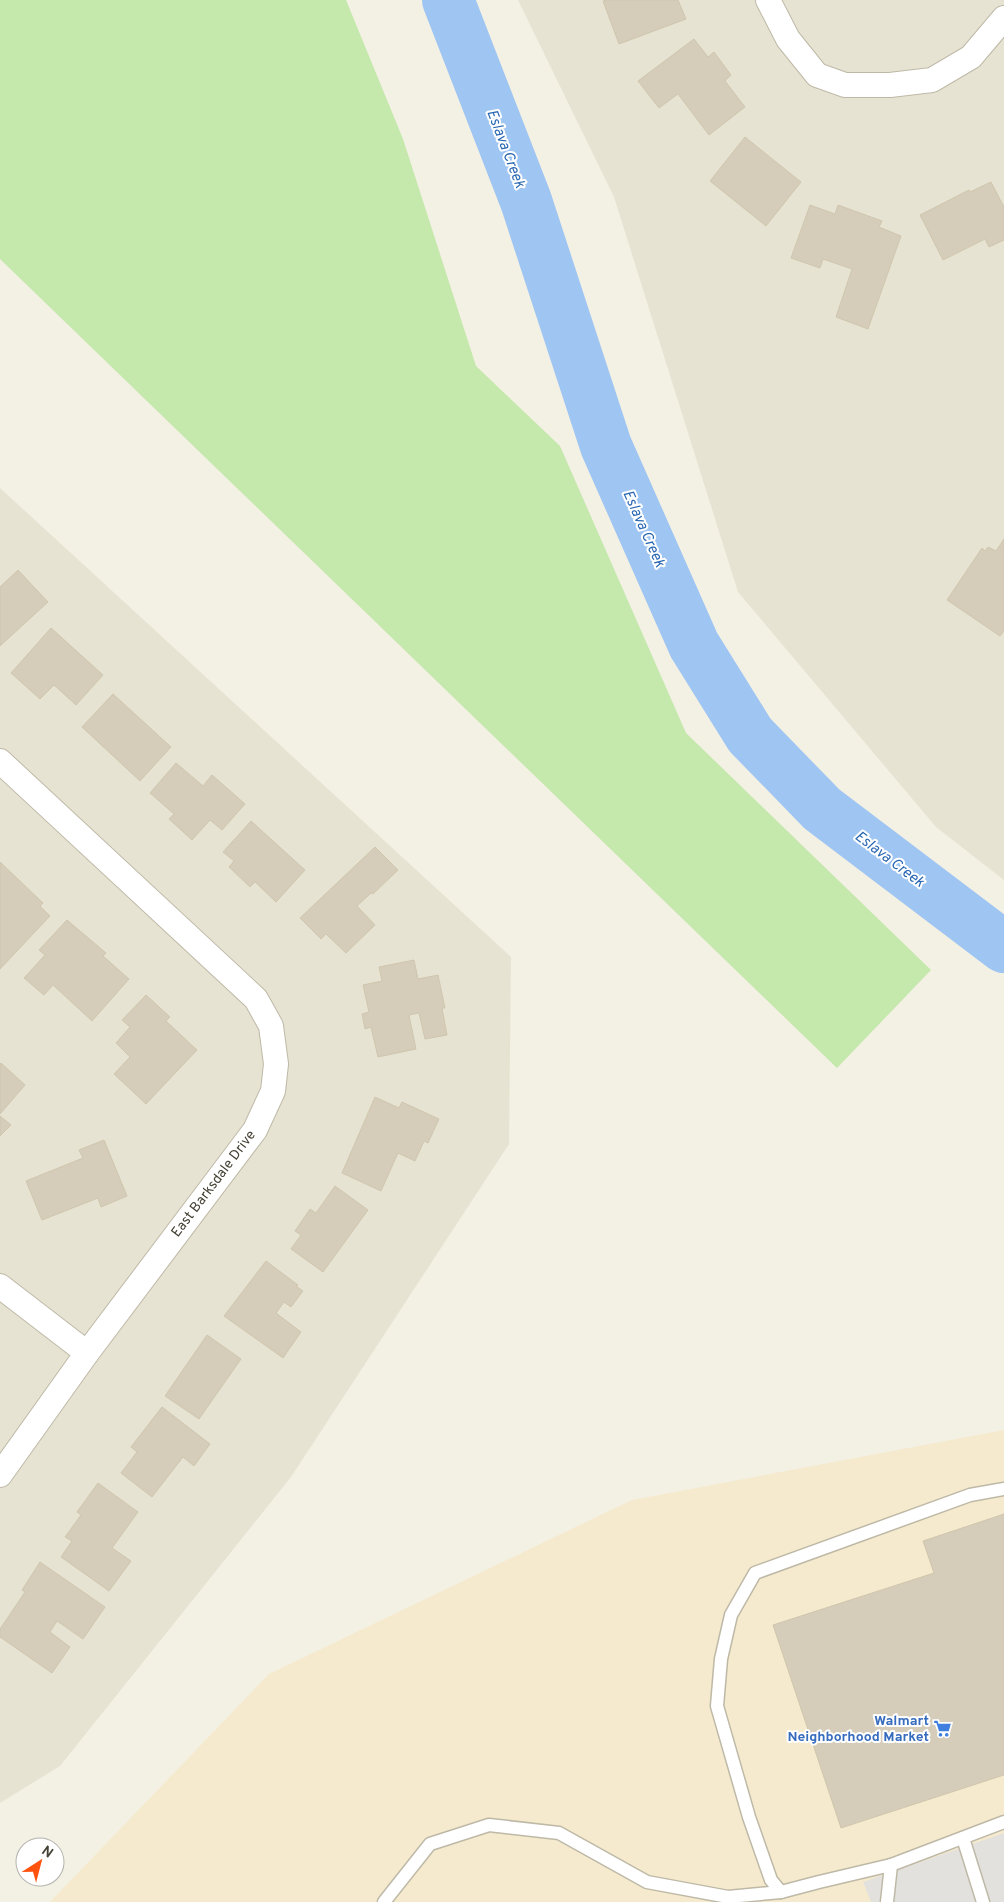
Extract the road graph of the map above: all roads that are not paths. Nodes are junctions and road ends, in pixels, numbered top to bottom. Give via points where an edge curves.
1 (769, 2) edge
2 (1004, 18) edge
3 (0, 761) edge
4 (0, 1286) edge
5 (87, 1353) junction
6 (0, 1475) edge
7 (1004, 1489) edge
8 (1004, 1822) edge
9 (963, 1838) junction
10 (891, 1865) junction
11 (781, 1892) junction
12 (384, 1902) edge
13 (887, 1902) edge
14 (983, 1902) edge

1 - 2 street via 788,38 817,75 845,85 890,85 932,80 971,56
3 - 5 street, East Barksdale Drive via 256,999 271,1026 276,1064 273,1091 255,1130
4 - 5 street
5 - 6 street, East Barksdale Drive
7 - 11 lane via 970,1495 755,1573 731,1615 721,1659 717,1706 749,1817 771,1880
8 - 9 lane
9 - 10 lane
9 - 14 lane
10 - 11 lane
10 - 13 lane
11 - 12 lane via 728,1897 647,1882 559,1833 489,1825 430,1844

